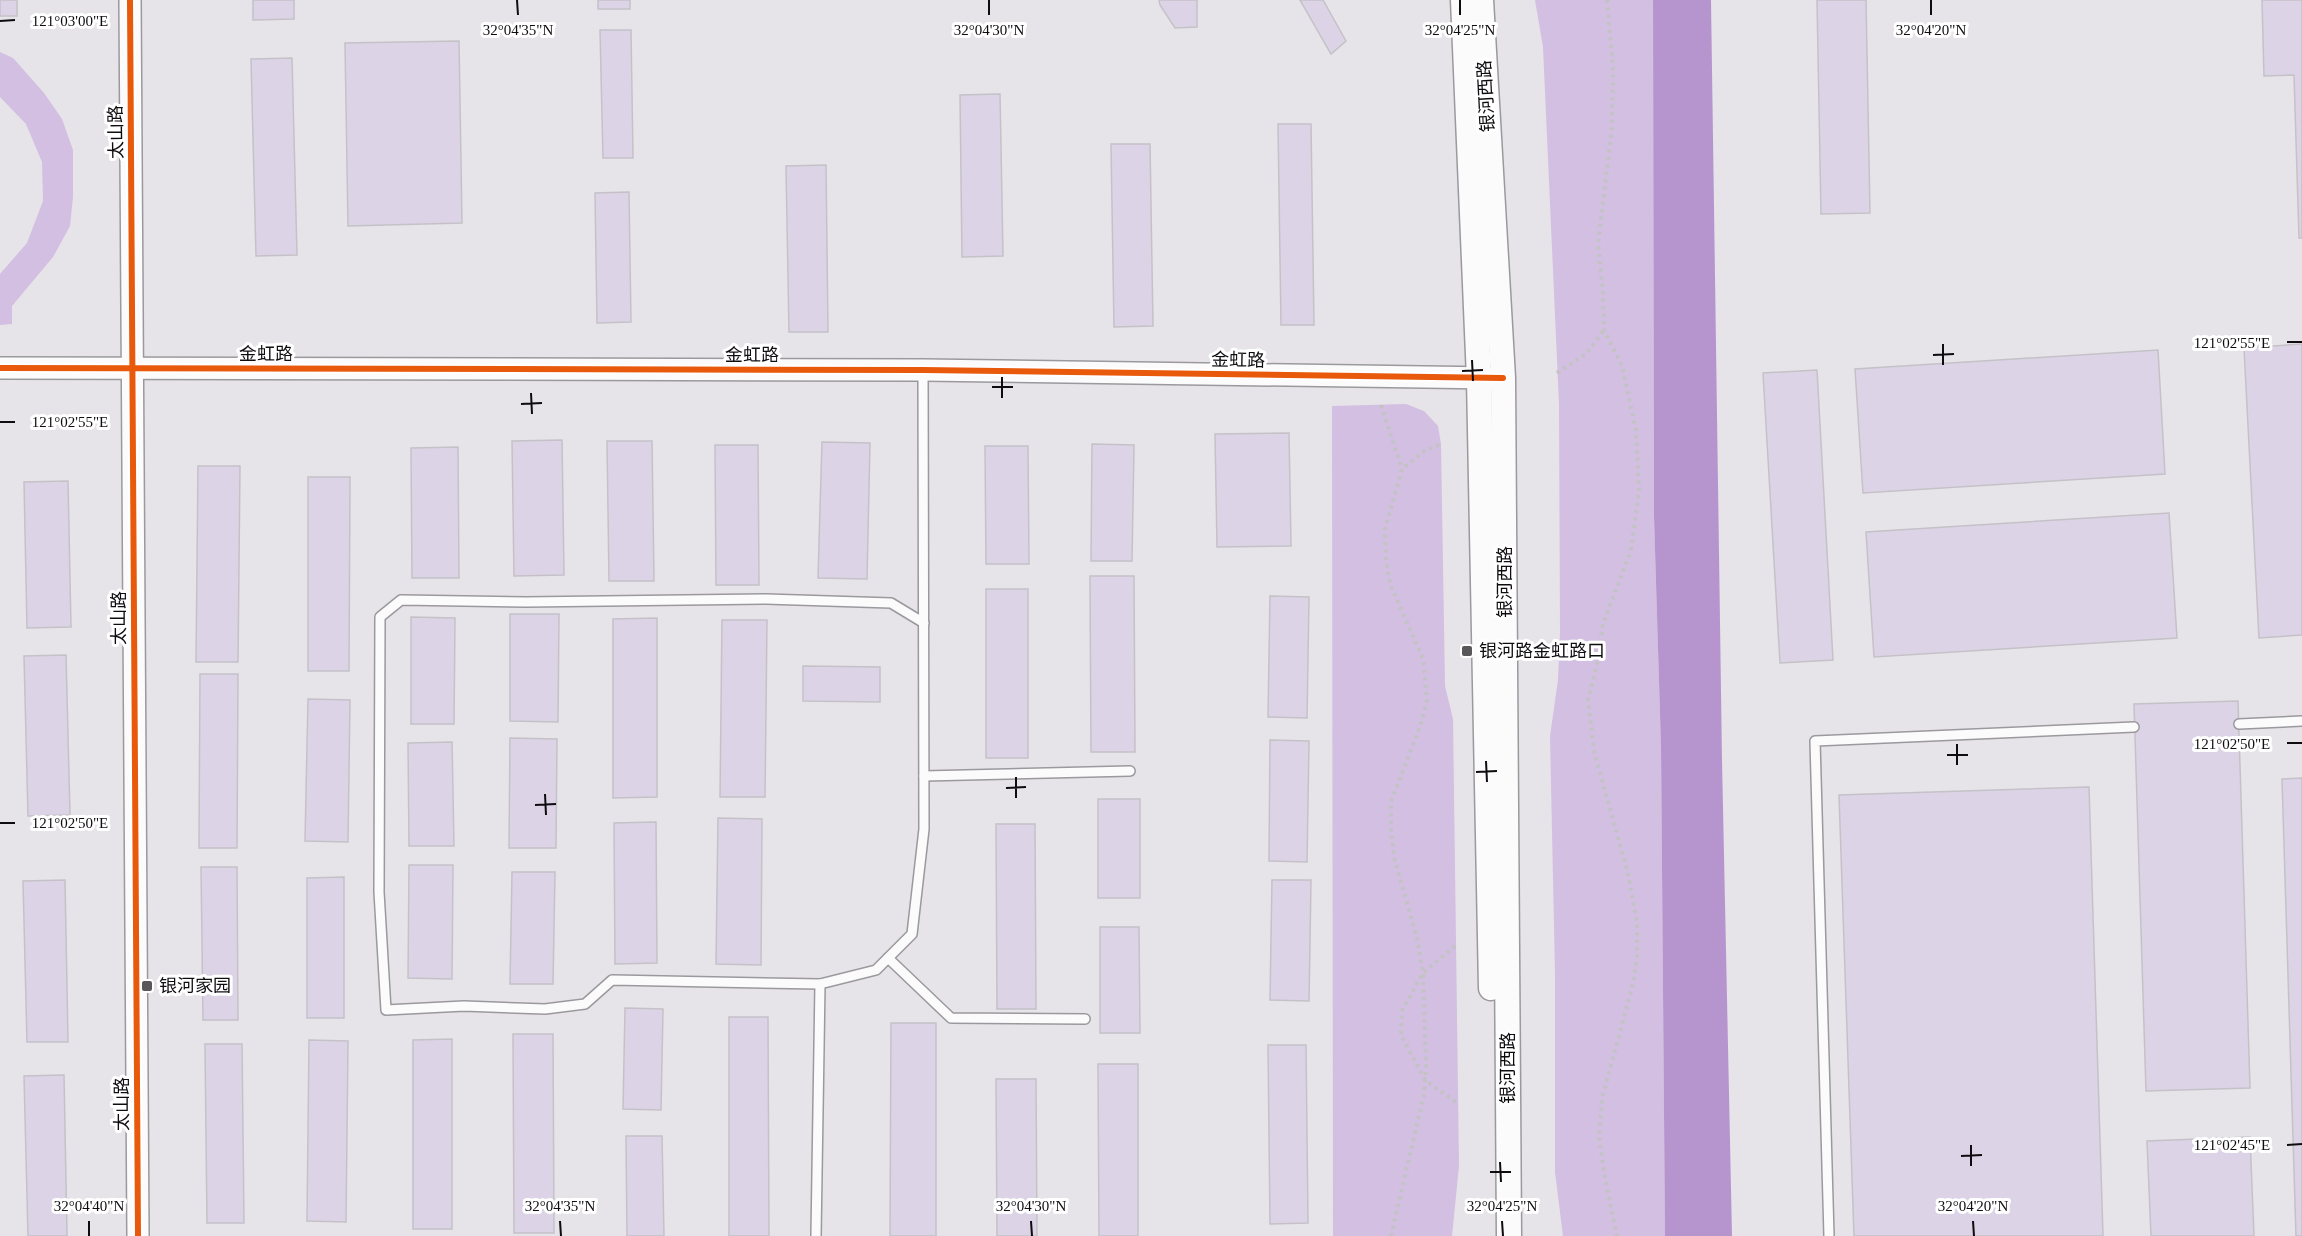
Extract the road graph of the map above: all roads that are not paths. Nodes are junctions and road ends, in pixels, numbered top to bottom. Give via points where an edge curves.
1 (130, 0) edge
2 (1462, 0) edge
3 (1481, 0) edge
4 (0, 368) edge
5 (133, 368) junction
6 (923, 370) junction
7 (1491, 378) junction
8 (924, 623) junction
9 (2302, 721) edge
10 (2239, 724) dead end
11 (2134, 727) dead end
12 (1130, 771) dead end
13 (924, 776) junction
14 (888, 958) junction
15 (820, 984) junction
16 (1086, 1019) dead end
17 (138, 1236) edge
18 (816, 1236) edge
19 (1492, 1236) edge
20 (1509, 1236) edge
21 (1829, 1236) edge

1 - 5 street, 太山路
2 - 7 main road, 银河西路
3 - 7 main road, 银河西路
4 - 5 street, 金虹路
5 - 6 street, 金虹路
5 - 17 street, 太山路
6 - 7 street, 金虹路
6 - 8 lane
7 - 19 main road, 银河西路
7 - 20 main road, 银河西路
8 - 13 lane
8 - 15 lane via 891,603 766,599 401,600 381,617 379,892 386,1010 464,1006 545,1009 585,1004 612,980
9 - 10 lane
11 - 21 lane via 1815,741
12 - 13 lane
13 - 14 lane via 924,829 912,934
14 - 15 lane via 876,970
14 - 16 lane via 951,1018
15 - 18 lane

